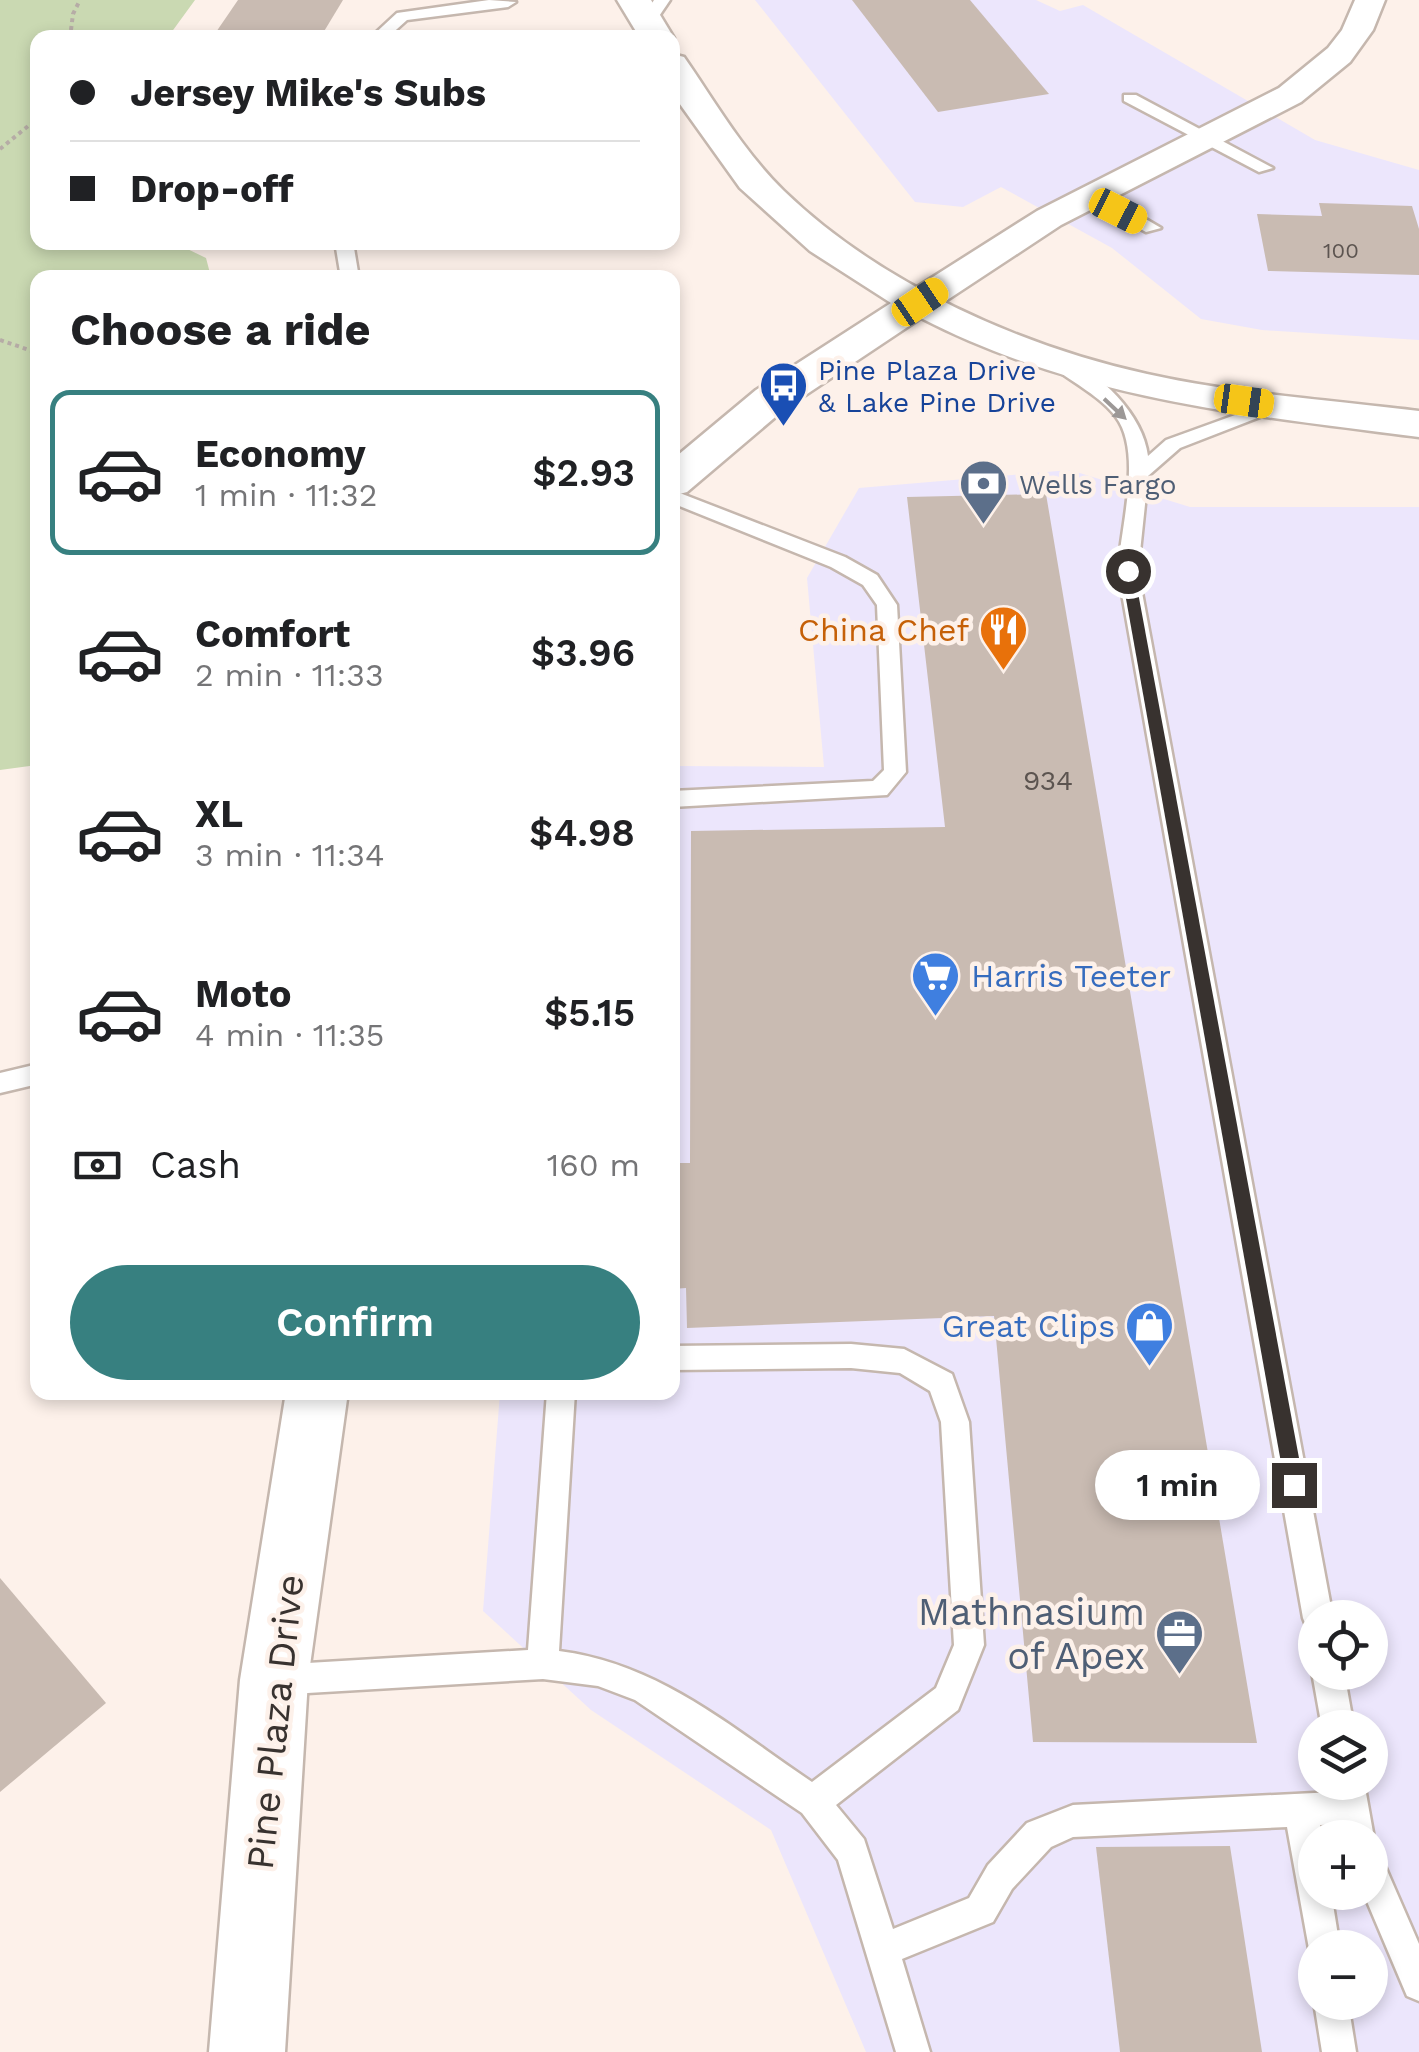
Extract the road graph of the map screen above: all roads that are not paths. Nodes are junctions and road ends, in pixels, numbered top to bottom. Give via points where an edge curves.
1 (1370, 0) edge
2 (508, 2) edge
3 (386, 30) edge
4 (680, 77) edge
5 (1130, 98) dead end
6 (1206, 138) junction
7 (1264, 168) dead end
8 (1092, 195) junction
9 (1152, 228) dead end
10 (920, 302) junction
11 (1061, 364) junction
12 (1278, 406) junction
13 (1419, 424) edge
14 (1138, 474) junction
15 (680, 476) edge
16 (680, 499) edge
17 (680, 799) edge
18 (30, 1076) edge
19 (0, 1083) edge
20 (680, 1358) edge
21 (316, 1400) edge
22 (561, 1400) edge
23 (1315, 1600) edge
24 (543, 1664) junction
25 (274, 1680) junction
26 (814, 1802) junction
27 (1353, 1809) edge
28 (1302, 1810) junction
29 (1387, 1910) edge
30 (1320, 1930) edge
31 (884, 1949) junction
32 (1419, 1984) edge
33 (1334, 2020) edge
34 (247, 2052) edge
35 (913, 2052) edge
36 (1339, 2052) edge

1 - 6 street via 1354,38 1319,76
2 - 3 lane via 402,16
4 - 10 main road via 744,170 787,214 844,258
5 - 6 lane
6 - 7 lane
6 - 8 street
8 - 9 lane
8 - 10 street
10 - 11 main road
10 - 15 main road via 771,399
11 - 12 main road via 1142,386
11 -> 14 lane via 1126,417
12 - 13 main road
12 - 14 lane via 1174,444
14 - 23 lane via 1128,571
16 - 17 lane via 870,580 887,606 895,772 879,789
18 - 19 lane
20 - 26 lane via 904,1361 942,1384 955,1422 970,1644 946,1699
21 - 25 main road, Pine Plaza Drive
22 - 24 lane
24 - 25 lane
24 - 26 lane via 598,1671 645,1688
25 - 34 main road, Pine Plaza Drive
26 - 31 lane via 852,1850
27 - 28 lane
28 - 30 lane
28 - 31 lane via 1073,1821 1039,1834 981,1910
29 - 32 lane
31 - 35 lane
33 - 36 lane

